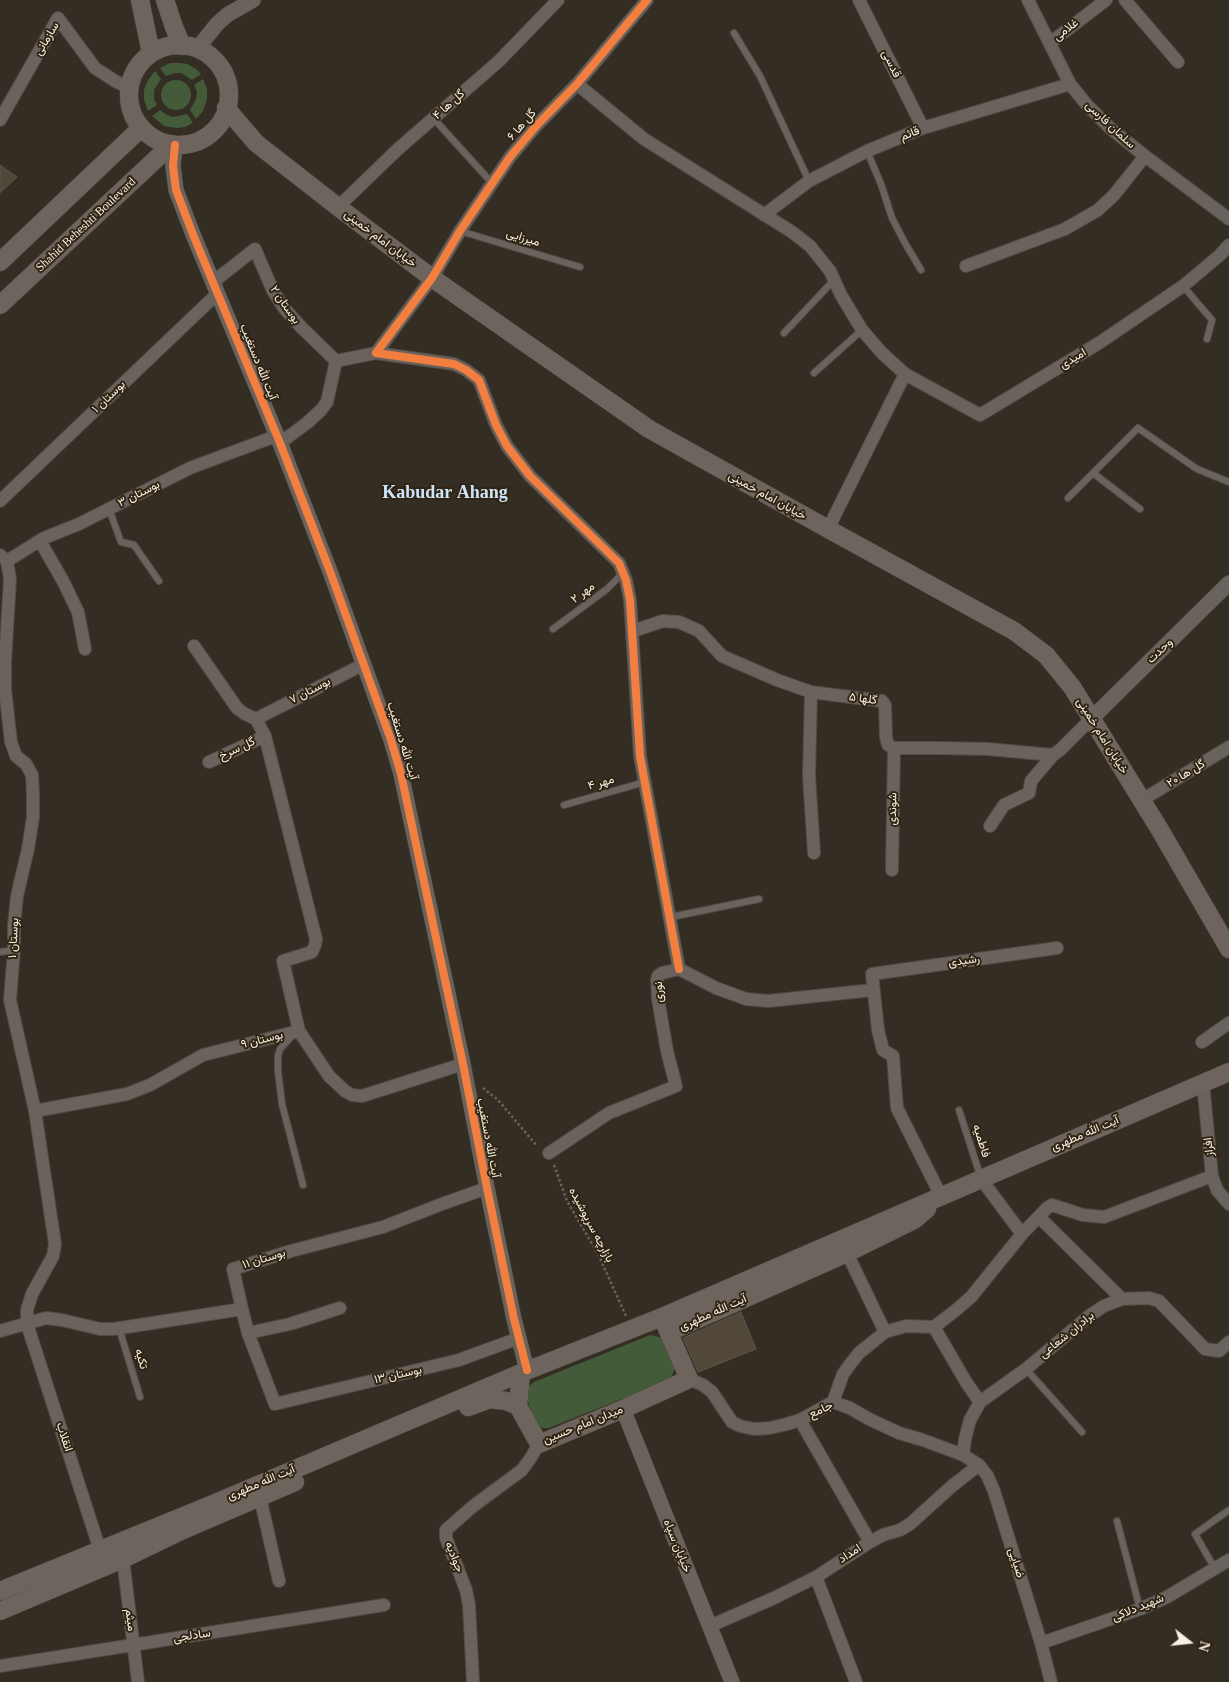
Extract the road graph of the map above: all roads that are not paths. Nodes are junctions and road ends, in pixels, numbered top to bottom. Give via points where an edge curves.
1 (140, 0) edge
2 (165, 0) edge
3 (253, 0) edge
4 (558, 0) edge
5 (647, 0) edge
6 (859, 0) edge
7 (1028, 0) edge
8 (1106, 0) edge
9 (1125, 0) edge
10 (734, 32) dead end
11 (1050, 43) junction
12 (189, 47) junction
13 (151, 54) junction
14 (1178, 62) dead end
15 (577, 84) junction
16 (1070, 84) junction
17 (130, 88) junction
18 (226, 108) junction
19 (434, 119) junction
20 (0, 120) edge
21 (141, 128) junction
22 (923, 128) junction
23 (173, 144) junction
24 (867, 151) junction
25 (1145, 156) junction
26 (809, 181) junction
27 (492, 183) junction
28 (338, 207) junction
29 (764, 215) junction
30 (1229, 220) edge
31 (460, 230) junction
32 (1229, 246) edge
33 (0, 262) edge
34 (966, 266) dead end
35 (580, 267) dead end
36 (922, 270) dead end
37 (432, 278) junction
38 (834, 280) junction
39 (1183, 286) junction
40 (216, 287) junction
41 (0, 305) edge
42 (862, 330) junction
43 (784, 332) dead end
44 (1207, 340) dead end
45 (376, 353) junction
46 (336, 361) junction
47 (814, 373) dead end
48 (905, 374) junction
49 (278, 439) junction
50 (1093, 473) junction
51 (1229, 482) edge
52 (1068, 498) dead end
53 (0, 501) edge
54 (109, 509) junction
55 (1140, 509) dead end
56 (828, 529) junction
57 (40, 541) junction
58 (3, 558) edge
59 (623, 573) junction
60 (158, 580) dead end
61 (1229, 583) edge
62 (632, 627) junction
63 (553, 629) dead end
64 (194, 646) dead end
65 (85, 649) dead end
66 (364, 664) junction
67 (811, 692) junction
68 (256, 718) junction
69 (1092, 718) junction
70 (264, 736) junction
71 (1229, 747) edge
72 (894, 748) junction
73 (1053, 755) junction
74 (209, 762) dead end
75 (645, 782) junction
76 (1142, 800) junction
77 (564, 805) dead end
78 (990, 826) dead end
79 (814, 853) dead end
80 (892, 870) dead end
81 (759, 899) dead end
82 (671, 918) junction
83 (1226, 939) edge
84 (1057, 948) dead end
85 (14, 950) junction
86 (0, 952) edge
87 (679, 969) junction
88 (874, 990) junction
89 (1229, 1023) edge
90 (299, 1031) junction
91 (1202, 1042) dead end
92 (464, 1068) junction
93 (1229, 1072) edge
94 (1203, 1083) junction
95 (959, 1110) dead end
96 (35, 1111) junction
97 (549, 1153) road end
98 (1212, 1176) junction
99 (981, 1179) junction
100 (303, 1185) dead end
101 (486, 1188) junction
102 (941, 1196) junction
103 (1229, 1204) edge
104 (1039, 1217) junction
105 (1022, 1234) junction
106 (847, 1253) junction
107 (1122, 1299) junction
108 (340, 1308) dead end
109 (242, 1309) junction
110 (27, 1324) junction
111 (665, 1325) junction
112 (934, 1327) junction
113 (119, 1328) junction
114 (0, 1330) edge
115 (885, 1332) junction
116 (248, 1333) junction
117 (519, 1338) junction
118 (1229, 1342) edge
119 (1026, 1368) junction
120 (524, 1372) junction
121 (689, 1379) junction
122 (140, 1397) dead end
123 (833, 1402) junction
124 (980, 1402) junction
125 (518, 1406) junction
126 (622, 1409) junction
127 (800, 1420) junction
128 (1082, 1432) dead end
129 (539, 1444) junction
130 (963, 1455) junction
131 (979, 1465) junction
132 (260, 1497) junction
133 (1229, 1510) edge
134 (1117, 1520) dead end
135 (870, 1542) junction
136 (100, 1550) junction
137 (122, 1559) junction
138 (1229, 1560) edge
139 (1215, 1569) junction
140 (816, 1577) junction
141 (279, 1581) dead end
142 (0, 1591) edge
143 (384, 1605) dead end
144 (1140, 1609) junction
145 (0, 1611) edge
146 (710, 1626) junction
147 (1041, 1643) junction
148 (134, 1645) junction
149 (0, 1666) edge
150 (138, 1682) edge
151 (473, 1682) edge
152 (732, 1682) edge
153 (856, 1682) edge
154 (1051, 1682) edge

1 - 13 main road
2 - 12 main road via 174,27
3 - 12 street via 228,15
4 - 19 street, گل ها ۴ via 499,61
5 - 15 street, گل ها ۶
6 - 22 street, قدسی
7 - 11 street, سلمان فارسی
8 - 11 street, غلامی
9 - 14 street
10 - 26 lane via 760,76
11 - 16 street, سلمان فارسی
12 - 13 main road via 169,46
12 - 18 main road via 208,55 222,72 228,93
13 - 17 main road via 139,65
15 - 27 street, گل ها ۶ via 532,130
15 - 29 street via 644,139
16 - 22 street, قائم
16 - 25 street, سلمان فارسی via 1097,116
17 - 20 street, سازمانی via 95,68 58,18
17 - 21 main road via 132,114
18 - 23 main road via 220,121 206,136 191,143
18 - 28 main road, خیابان امام خمینی via 256,143
19 - 27 lane
19 - 28 street, گل ها ۴
21 - 23 main road via 155,139
21 - 33 main road
22 - 24 street, قائم
23 - 40 street, آیت الله دستغیب via 176,190
23 - 41 main road, Shahid Beheshti Boulevard
24 - 26 street, قائم
24 - 36 lane via 892,218
25 - 30 street, سلمان فارسی
25 - 34 street via 1098,210 1065,228
26 - 29 street, قائم
27 - 31 street, گل ها ۶
28 - 37 main road, خیابان امام خمینی
29 - 38 street via 810,246
31 - 35 lane, میرزایی
31 - 37 street, گل ها ۶
32 - 39 street, امیدی
37 - 45 street, گل ها ۶
37 - 56 main road, خیابان امام خمینی via 649,429
38 - 42 street
38 - 43 lane
39 - 44 lane via 1212,320
39 - 48 street, امیدی via 1099,343 980,415
40 - 46 street, بوستان ۲ via 256,249 270,285 284,308
40 - 49 street, آیت الله دستغیب
40 - 53 street, بوستان ۱
42 - 47 lane
42 - 48 street
45 - 46 street
45 - 59 street via 454,364 479,380 507,446 530,476 619,563
46 - 49 street, بوستان ۳ via 327,402 307,424
48 - 56 street
49 - 54 street, بوستان ۳ via 190,468
49 - 66 street, آیت الله دستغیب
50 - 51 lane via 1138,428 1196,469
50 - 52 lane
50 - 55 lane
54 - 57 street, بوستان ۳
54 - 60 lane via 122,542 134,545
56 - 69 main road, خیابان امام خمینی via 1014,631 1046,656
57 - 58 street, بوستان ۳
57 - 65 street via 78,612
58 - 85 street, بوستان ۱ via 10,579 5,689 11,742 16,756 32,775 33,795 33,818 15,915
59 - 62 street
59 - 63 lane, مهر ۲
61 - 69 street, وحدت
62 - 67 street, گلها ۵ via 636,630 663,621 679,622 699,631 722,656
62 - 75 street via 640,756
64 - 68 street via 237,708
66 - 68 street, بوستان ۷
66 - 92 street, آیت الله دستغیب via 401,774
67 - 72 street, گلها ۵ via 882,701 888,745
67 - 79 street via 808,776
68 - 70 street
69 - 73 street
69 - 76 main road, خیابان امام خمینی
70 - 74 street, گل سرخ
70 - 90 street via 316,939 312,952 283,961
71 - 76 street, گل ها ۲۰
72 - 73 street via 988,749
72 - 80 street, شوندی
73 - 78 street via 1031,782 1030,793 1004,805
75 - 77 lane, مهر ۴
75 - 82 street
76 - 83 main road, خیابان امام خمینی
81 - 82 lane
82 - 87 street
84 - 88 street, رشیدی via 872,974
85 - 86 lane
85 - 96 street, بوستان ۱ via 10,1000
87 - 88 street, نوری via 746,999 768,1001
87 - 97 street, نوری via 662,973 657,980 667,1051 676,1086 609,1113
88 - 102 street via 883,1050 893,1056 897,1108
89 - 91 street
90 - 92 street, بوستان ۹ via 329,1076 352,1095 362,1096
90 - 96 street, بوستان ۹ via 203,1056 127,1094
90 - 100 lane via 280,1049 278,1071 282,1104
92 - 101 street, آیت الله دستغیب
93 - 94 main road, آیت الله مطهری
94 - 98 street, افراز
94 - 99 main road, آیت الله مطهری
95 - 99 lane, فاطمیه
96 - 110 street, بوستان ۱ via 55,1250 32,1294
98 - 103 street, افراز via 1217,1190
98 - 104 street via 1104,1217 1083,1215 1052,1205
99 - 102 main road, آیت الله مطهری
99 - 105 street
101 - 109 street, بوستان ۱۱ via 383,1227 233,1269
101 - 117 street, آیت الله دستغیب
102 - 106 main road, آیت الله مطهری via 914,1220
102 - 111 main road, آیت الله مطهری
104 - 105 street
104 - 107 street
105 - 112 street via 970,1297
106 - 111 main road, آیت الله مطهری
106 - 115 street
107 - 118 street, برادران شعاعی via 1159,1301 1205,1349 1219,1351
107 - 119 street, برادران شعاعی via 1089,1316
108 - 116 street
109 - 113 street
109 - 116 street
110 - 113 street via 51,1318 100,1329
110 - 114 street
110 - 136 street, انقلاب
111 - 120 main road via 632,1328
111 - 121 main road
112 - 115 street via 906,1326
112 - 124 street
113 - 122 lane, تکیه
115 - 123 street via 851,1363 843,1374
116 - 117 street, بوستان ۱۳ via 274,1404 459,1360
117 - 120 street, آیت الله دستغیب
119 - 124 street, برادران شعاعی
119 - 128 lane
120 - 125 main road
120 - 136 main road, آیت الله مطهری
121 - 126 main road, میدان امام حسین
121 - 127 street, جامع via 712,1392 732,1422 740,1426 770,1428
123 - 127 street, جامع
123 - 130 street, جامع via 899,1434
124 - 130 street via 970,1420
125 - 129 main road, میدان امام حسین
125 - 132 main road, آیت الله مطهری via 498,1399 480,1402
126 - 129 main road, میدان امام حسین
126 - 146 street, خیابان سپاه
127 - 135 street
129 - 151 street, جوادیه via 522,1470 446,1530 469,1605
130 - 131 street, ضیایی
131 - 135 street, امداد via 910,1524
131 - 147 street, ضیایی via 994,1491
132 - 137 main road, آیت الله مطهری
132 - 141 street
133 - 139 lane via 1195,1534
134 - 144 lane
135 - 140 street, امداد
136 - 142 main road, آیت الله مطهری
137 - 145 main road, آیت الله مطهری
137 - 148 street, میثم
138 - 139 street, شهید دلاکی
139 - 144 street, شهید دلاکی
140 - 146 street, امداد
140 - 153 street
143 - 148 street, سادلجی
144 - 147 street, شهید دلاکی
146 - 152 street, خیابان سپاه
147 - 154 street, ضیایی
148 - 149 street, سادلجی
148 - 150 street, میثم

